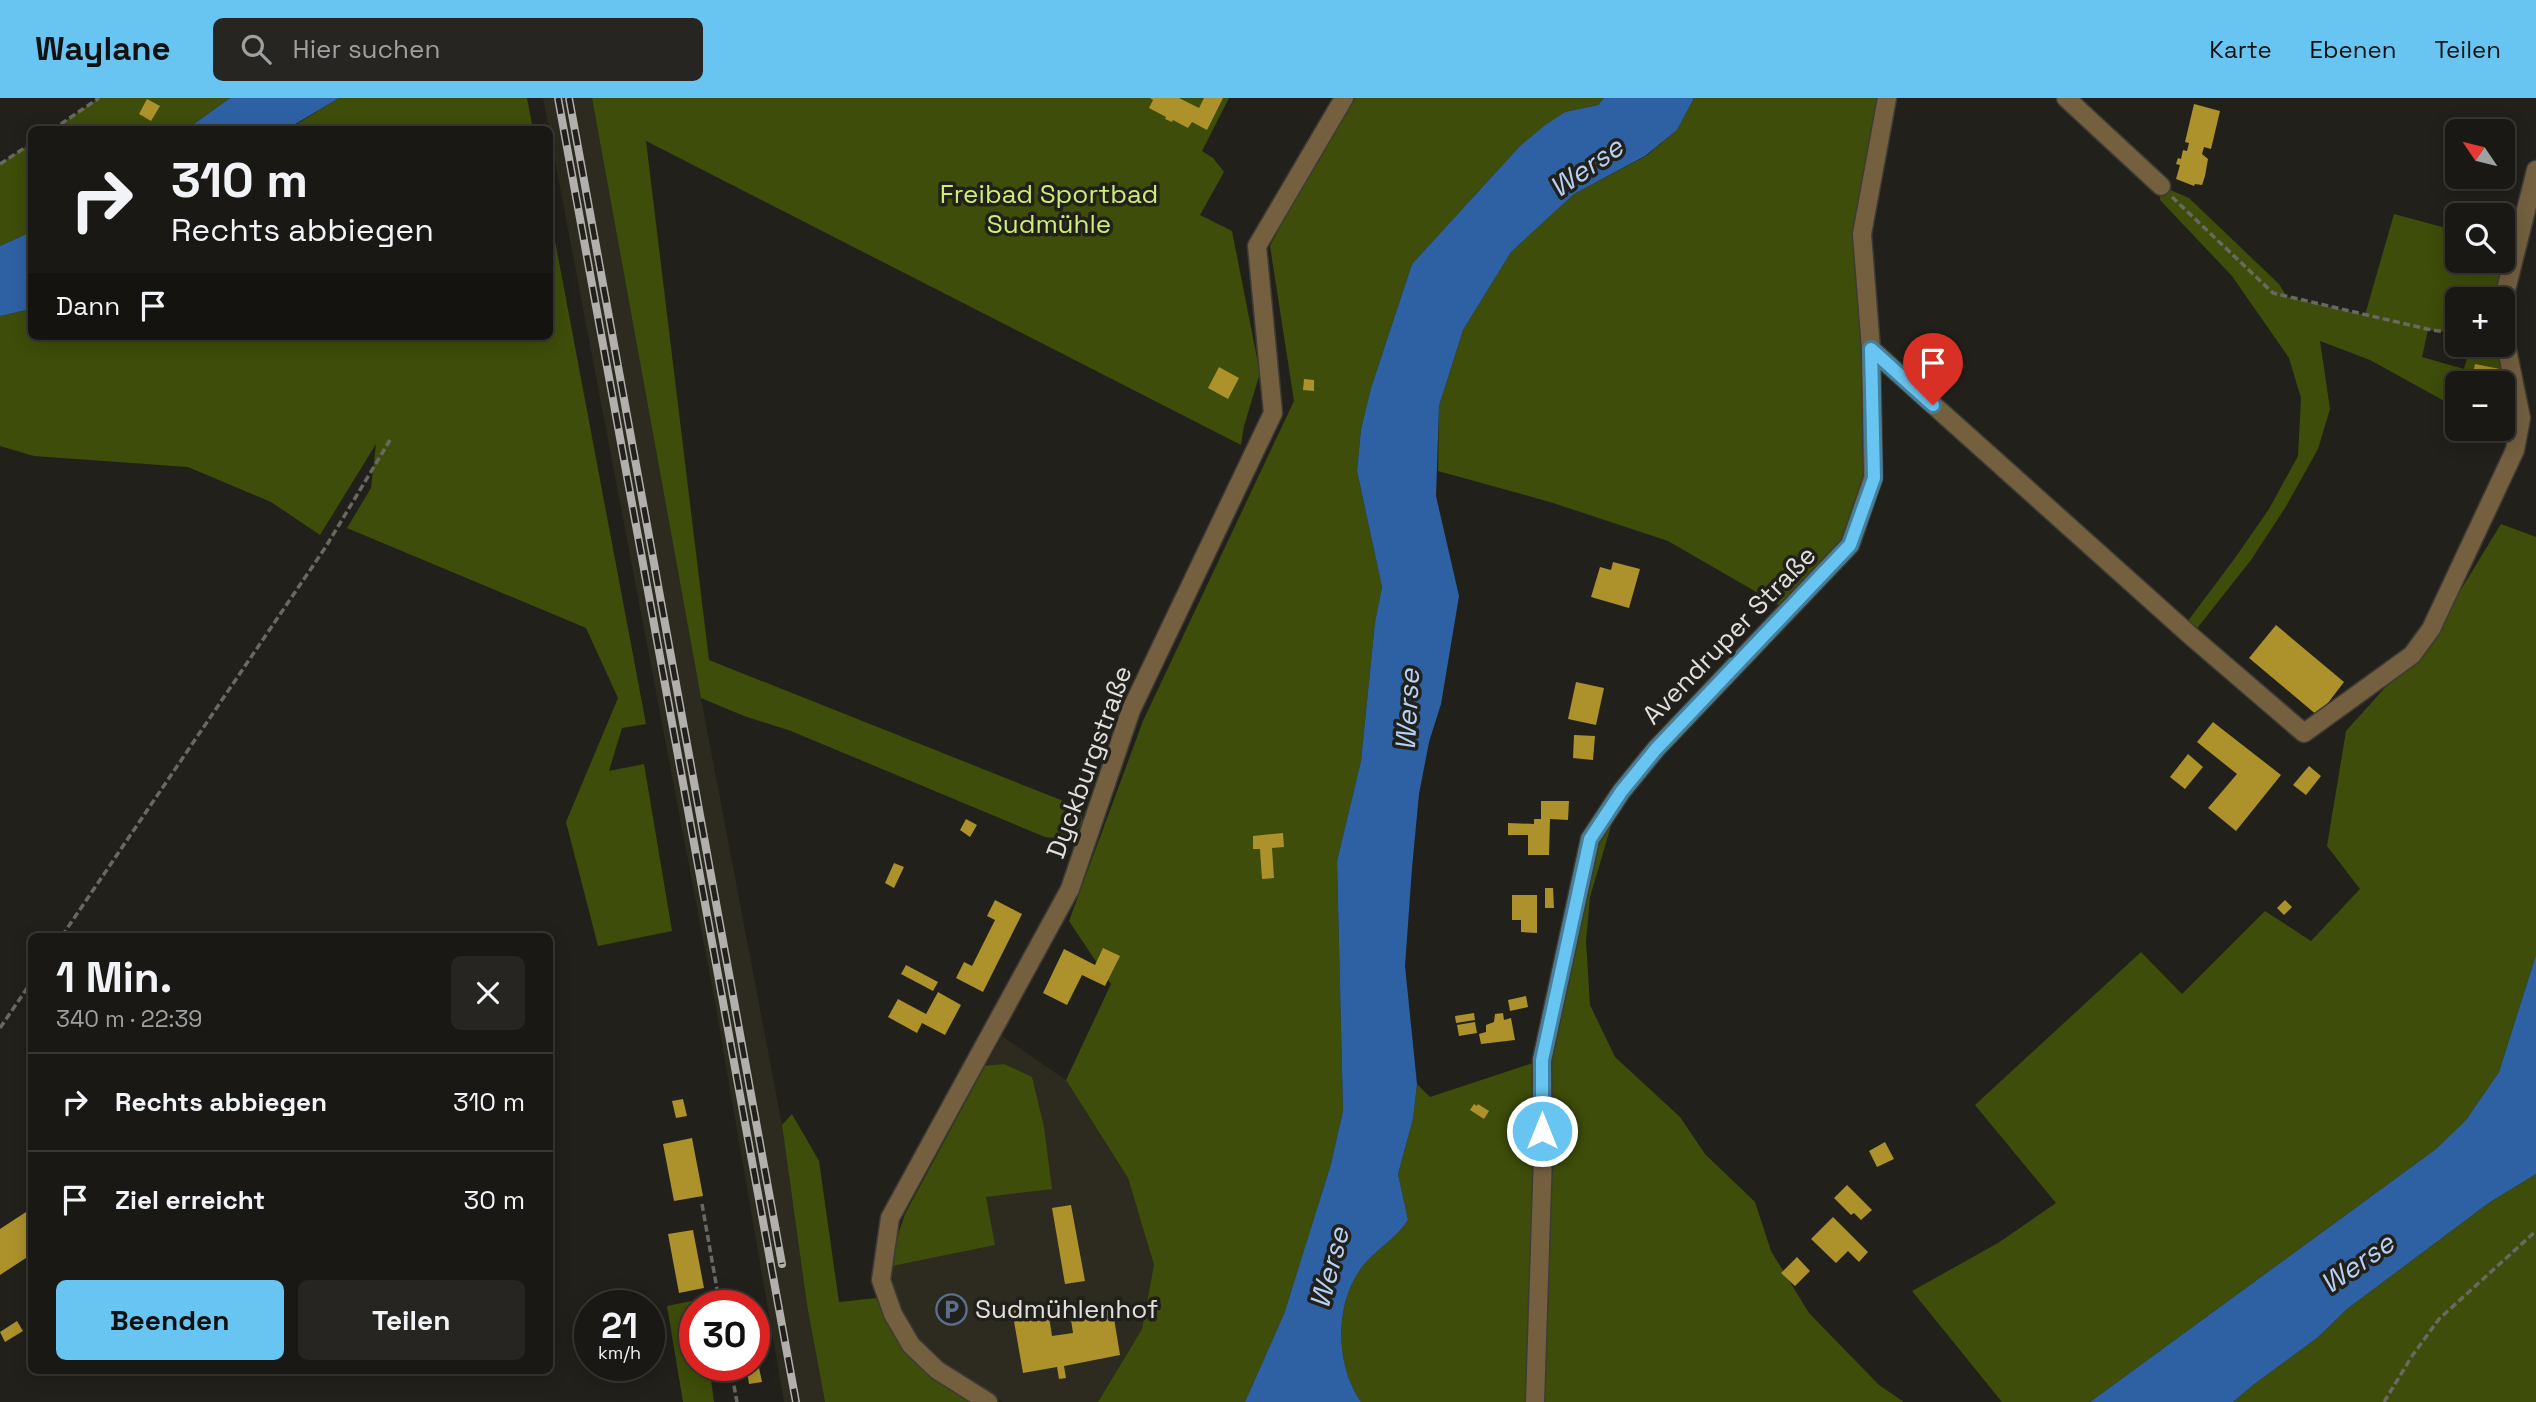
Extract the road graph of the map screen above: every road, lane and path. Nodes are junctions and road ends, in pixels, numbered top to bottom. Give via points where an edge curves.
1 (99, 98) edge
2 (1345, 98) edge
3 (1887, 98) edge
4 (2066, 98) edge
5 (58, 126) edge
6 (28, 146) edge
7 (0, 164) edge
8 (2536, 170) edge
9 (2161, 186) joint
10 (2507, 287) edge
11 (2445, 332) edge
12 (1871, 349) junction
13 (2509, 357) edge
14 (390, 440) dead end
15 (64, 933) edge
16 (28, 987) edge
17 (0, 1028) edge
18 (702, 1204) dead end
19 (2536, 1231) edge
20 (717, 1290) edge
21 (733, 1381) edge
22 (737, 1402) edge
23 (988, 1402) edge
24 (1535, 1402) edge
25 (2385, 1402) edge

1 - 5 path
2 - 23 street, Dyckburgstraße via 1256,246 1273,413 1132,710 1070,889 890,1218 881,1280 893,1314 911,1345 936,1370
3 - 12 street, Avendruper Straße via 1862,234
4 - 9 street
6 - 7 path
8 - 10 street
9 - 11 path via 2273,293
12 - 13 street via 2304,733 2412,654 2431,629 2515,450 2521,418
12 - 24 street, Avendruper Straße via 1874,478 1850,545 1656,749 1590,839 1542,1060
14 - 15 path via 325,548
16 - 17 path
18 - 20 path
19 - 25 path via 2439,1319
21 - 22 path

